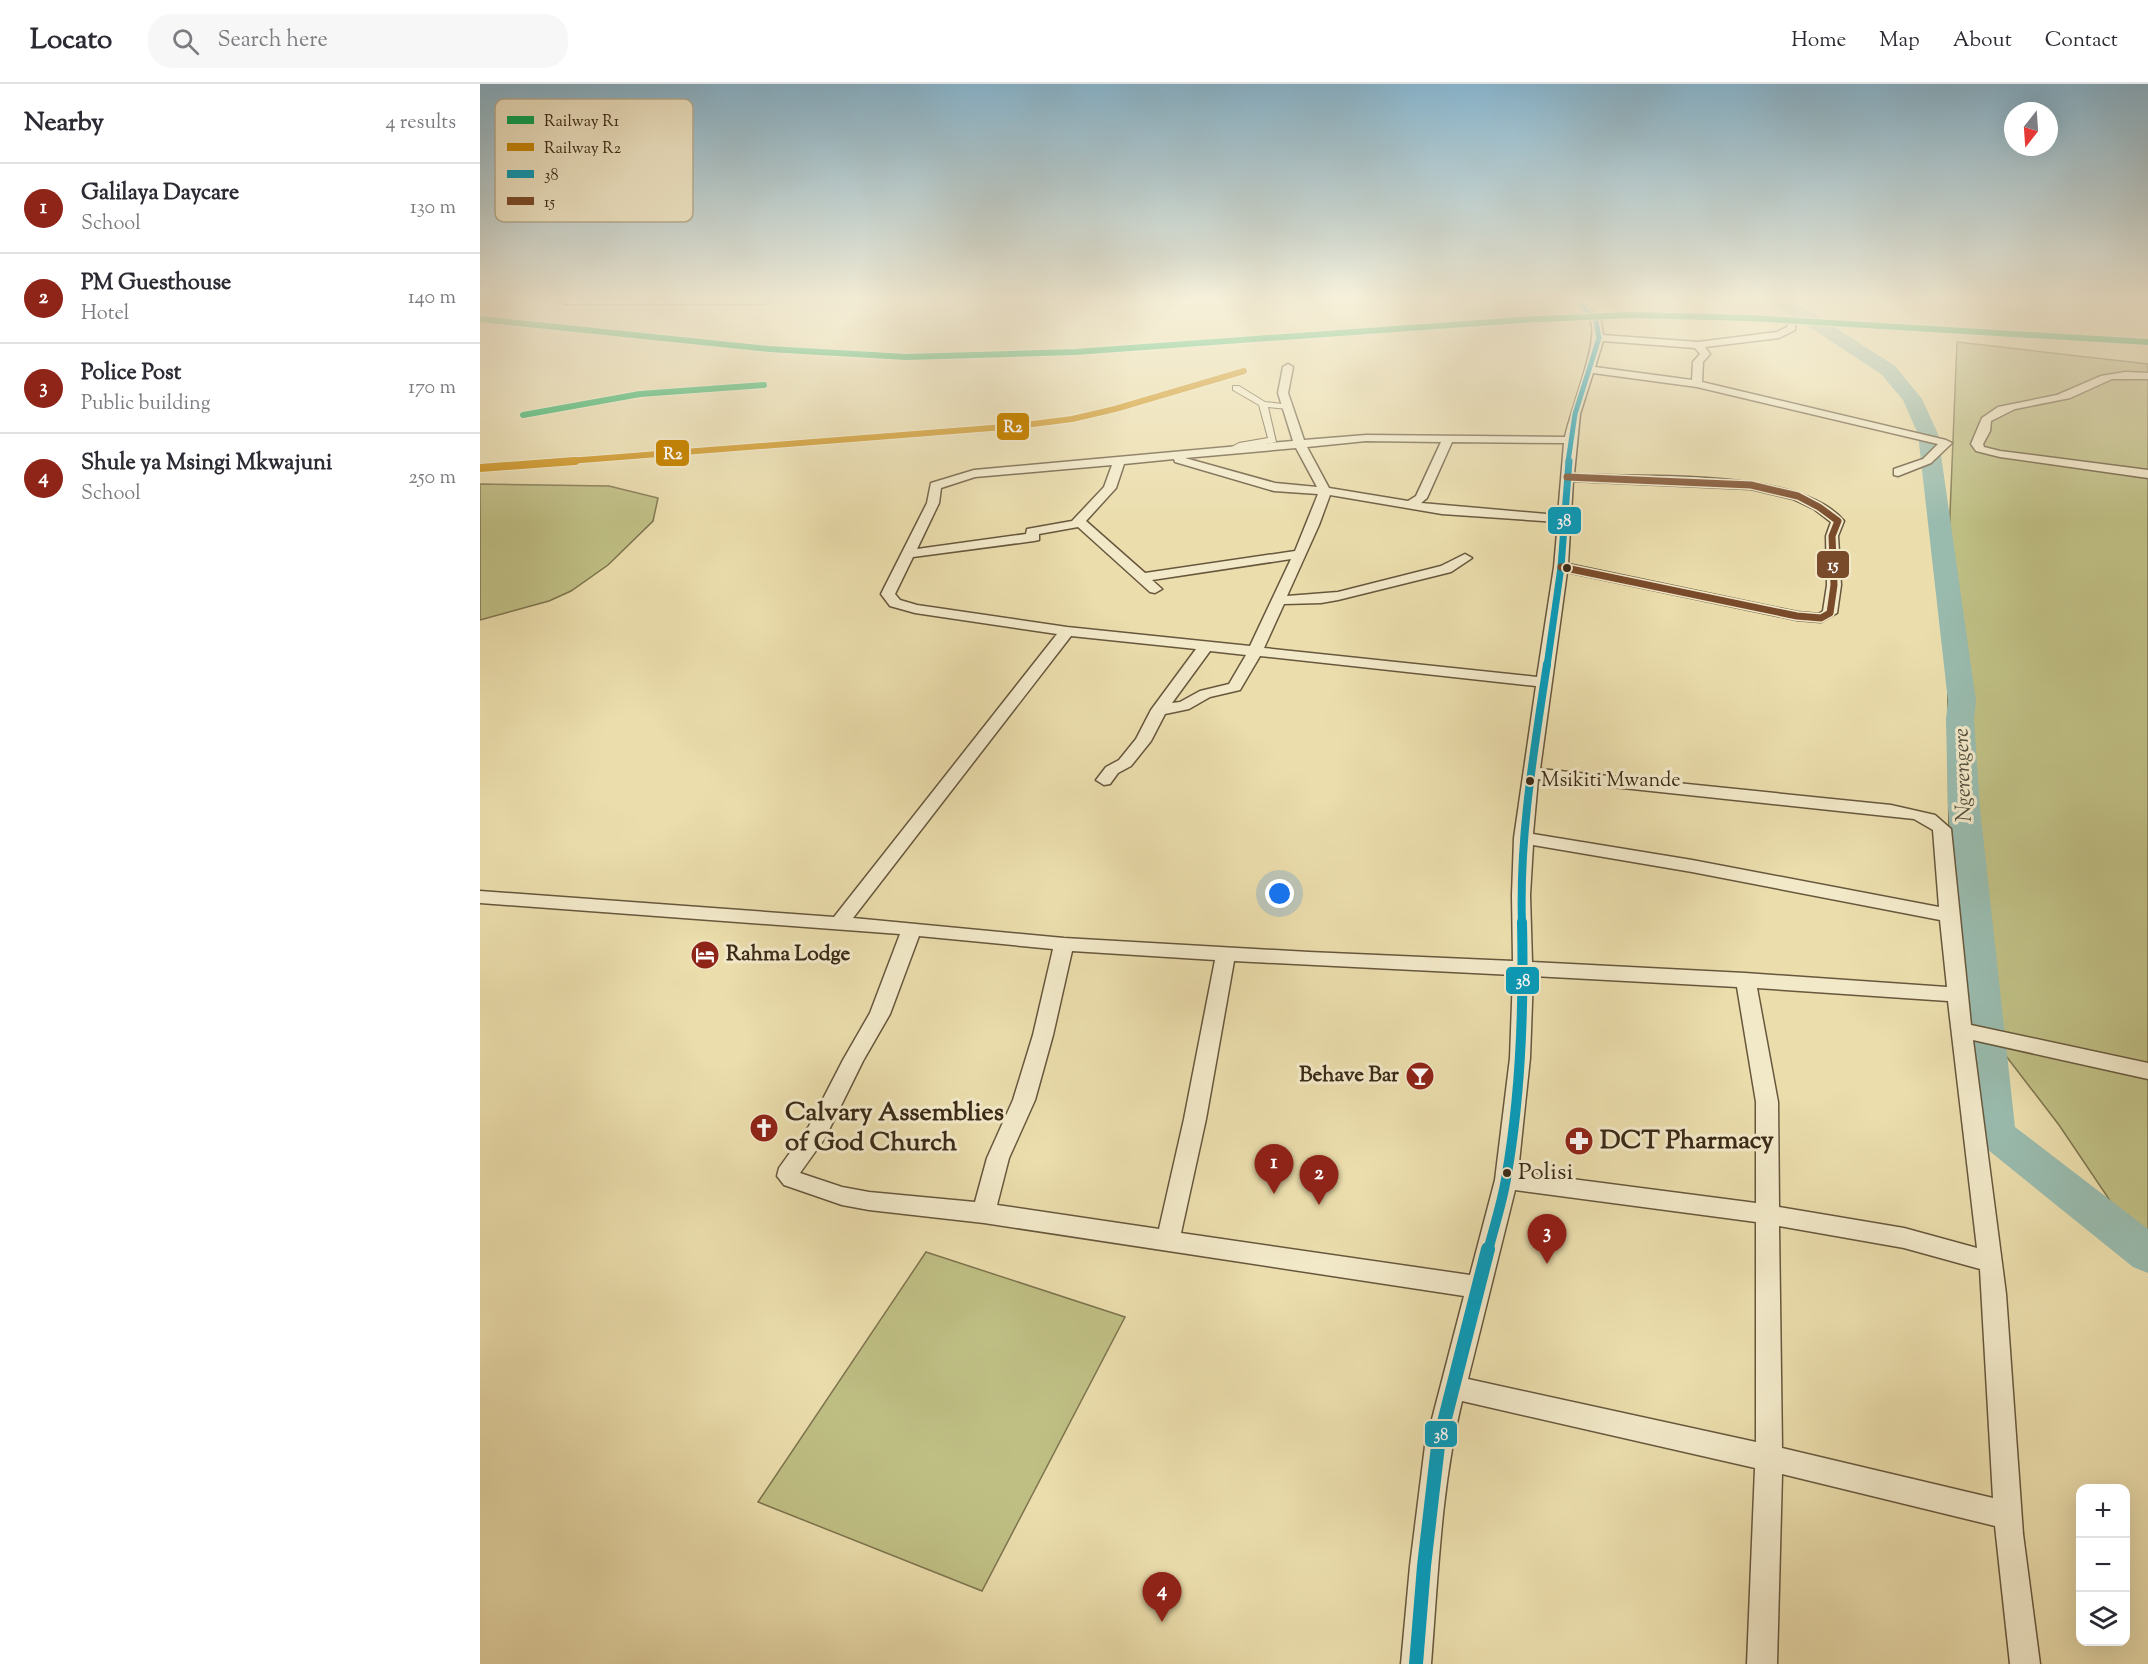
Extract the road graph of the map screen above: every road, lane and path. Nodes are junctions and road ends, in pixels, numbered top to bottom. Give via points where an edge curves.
1 (1287, 374) edge
2 (1588, 374) edge
3 (1624, 374) edge
4 (1697, 374) edge
5 (2148, 376) edge
6 (1697, 384) junction
7 (1236, 388) dead end
8 (1263, 404) junction
9 (1288, 407) junction
10 (1448, 439) junction
11 (1570, 440) junction
12 (1274, 443) junction
13 (1300, 444) junction
14 (1946, 444) junction
15 (1983, 450) junction
16 (1156, 458) junction
17 (1119, 461) junction
18 (1898, 472) dead end
19 (2148, 474) edge
20 (1567, 477) junction
21 (1324, 491) junction
22 (1411, 504) junction
23 (1564, 519) junction
24 (1078, 522) junction
25 (907, 554) junction
26 (1299, 554) junction
27 (1465, 558) dead end
28 (1561, 567) junction
29 (1143, 577) junction
30 (1155, 589) dead end
31 (1277, 600) junction
32 (1067, 631) junction
33 (1206, 646) junction
34 (1254, 653) junction
35 (1543, 682) junction
36 (1159, 710) junction
37 (1532, 773) junction
38 (1104, 780) dead end
39 (1523, 838) junction
40 (480, 897) edge
41 (1947, 915) junction
42 (838, 924) junction
43 (912, 929) junction
44 (1064, 944) junction
45 (1226, 954) junction
46 (1523, 969) junction
47 (1745, 980) junction
48 (1956, 995) junction
49 (1961, 1030) junction
50 (2148, 1071) edge
51 (1506, 1180) junction
52 (984, 1213) junction
53 (1768, 1215) junction
54 (1168, 1240) junction
55 (1991, 1263) junction
56 (1477, 1287) junction
57 (1452, 1387) junction
58 (1769, 1458) junction
59 (2008, 1515) junction
60 (1416, 1664) edge
61 (1762, 1664) edge
62 (2025, 1664) edge

1 - 9 street via 1283,393
2 - 11 street
3 - 6 street
4 - 6 street
5 - 15 street via 2107,377 2061,398 2026,402 1995,413 1986,420 1977,443
6 - 14 street
7 - 8 street
8 - 9 street
8 - 12 street
9 - 13 street
10 - 11 street
10 - 13 street via 1375,437
10 - 22 street via 1421,498
11 - 20 street
12 - 13 street
12 - 16 street
13 - 21 street
14 - 15 street
14 - 18 street via 1927,461
15 - 19 street
16 - 17 street
16 - 21 street via 1189,461 1271,486
17 - 24 street via 1110,488
17 - 25 street via 984,472 935,486 933,502
20 - 23 street
20 - 28 street via 1767,488 1804,500 1838,521 1832,536 1834,585 1830,613 1821,618
21 - 22 street
21 - 26 street
22 - 23 street
23 - 28 street
24 - 25 street via 1032,532 1034,537
24 - 29 street
25 - 32 street via 888,594 902,606
26 - 29 street
26 - 31 street
27 - 31 street via 1446,569 1338,596
28 - 35 street
29 - 30 street
31 - 34 street
32 - 33 street
32 - 42 street
33 - 34 street
33 - 36 street
34 - 35 street
34 - 36 street via 1235,687 1205,694 1184,706
35 - 37 street
36 - 38 street via 1143,741
37 - 39 street
37 - 41 street via 1872,808 1923,817 1937,822 1942,830
39 - 41 street
39 - 46 street
40 - 42 street
41 - 48 street
42 - 43 street
43 - 44 street
43 - 52 street via 880,1014 817,1132 788,1176 860,1200
44 - 45 street
44 - 52 street via 1024,1100 998,1158
45 - 46 street
45 - 54 street
46 - 47 street
46 - 51 street via 1520,1058
47 - 48 street
47 - 53 street via 1767,1102
48 - 49 street
49 - 50 street
49 - 55 street
51 - 53 street
51 - 56 street
52 - 54 street
53 - 55 street via 1896,1235 1957,1249
53 - 58 street
54 - 56 street
55 - 59 street
56 - 57 street
57 - 58 street
57 - 60 street via 1438,1446
58 - 59 street
58 - 61 street
59 - 62 street

